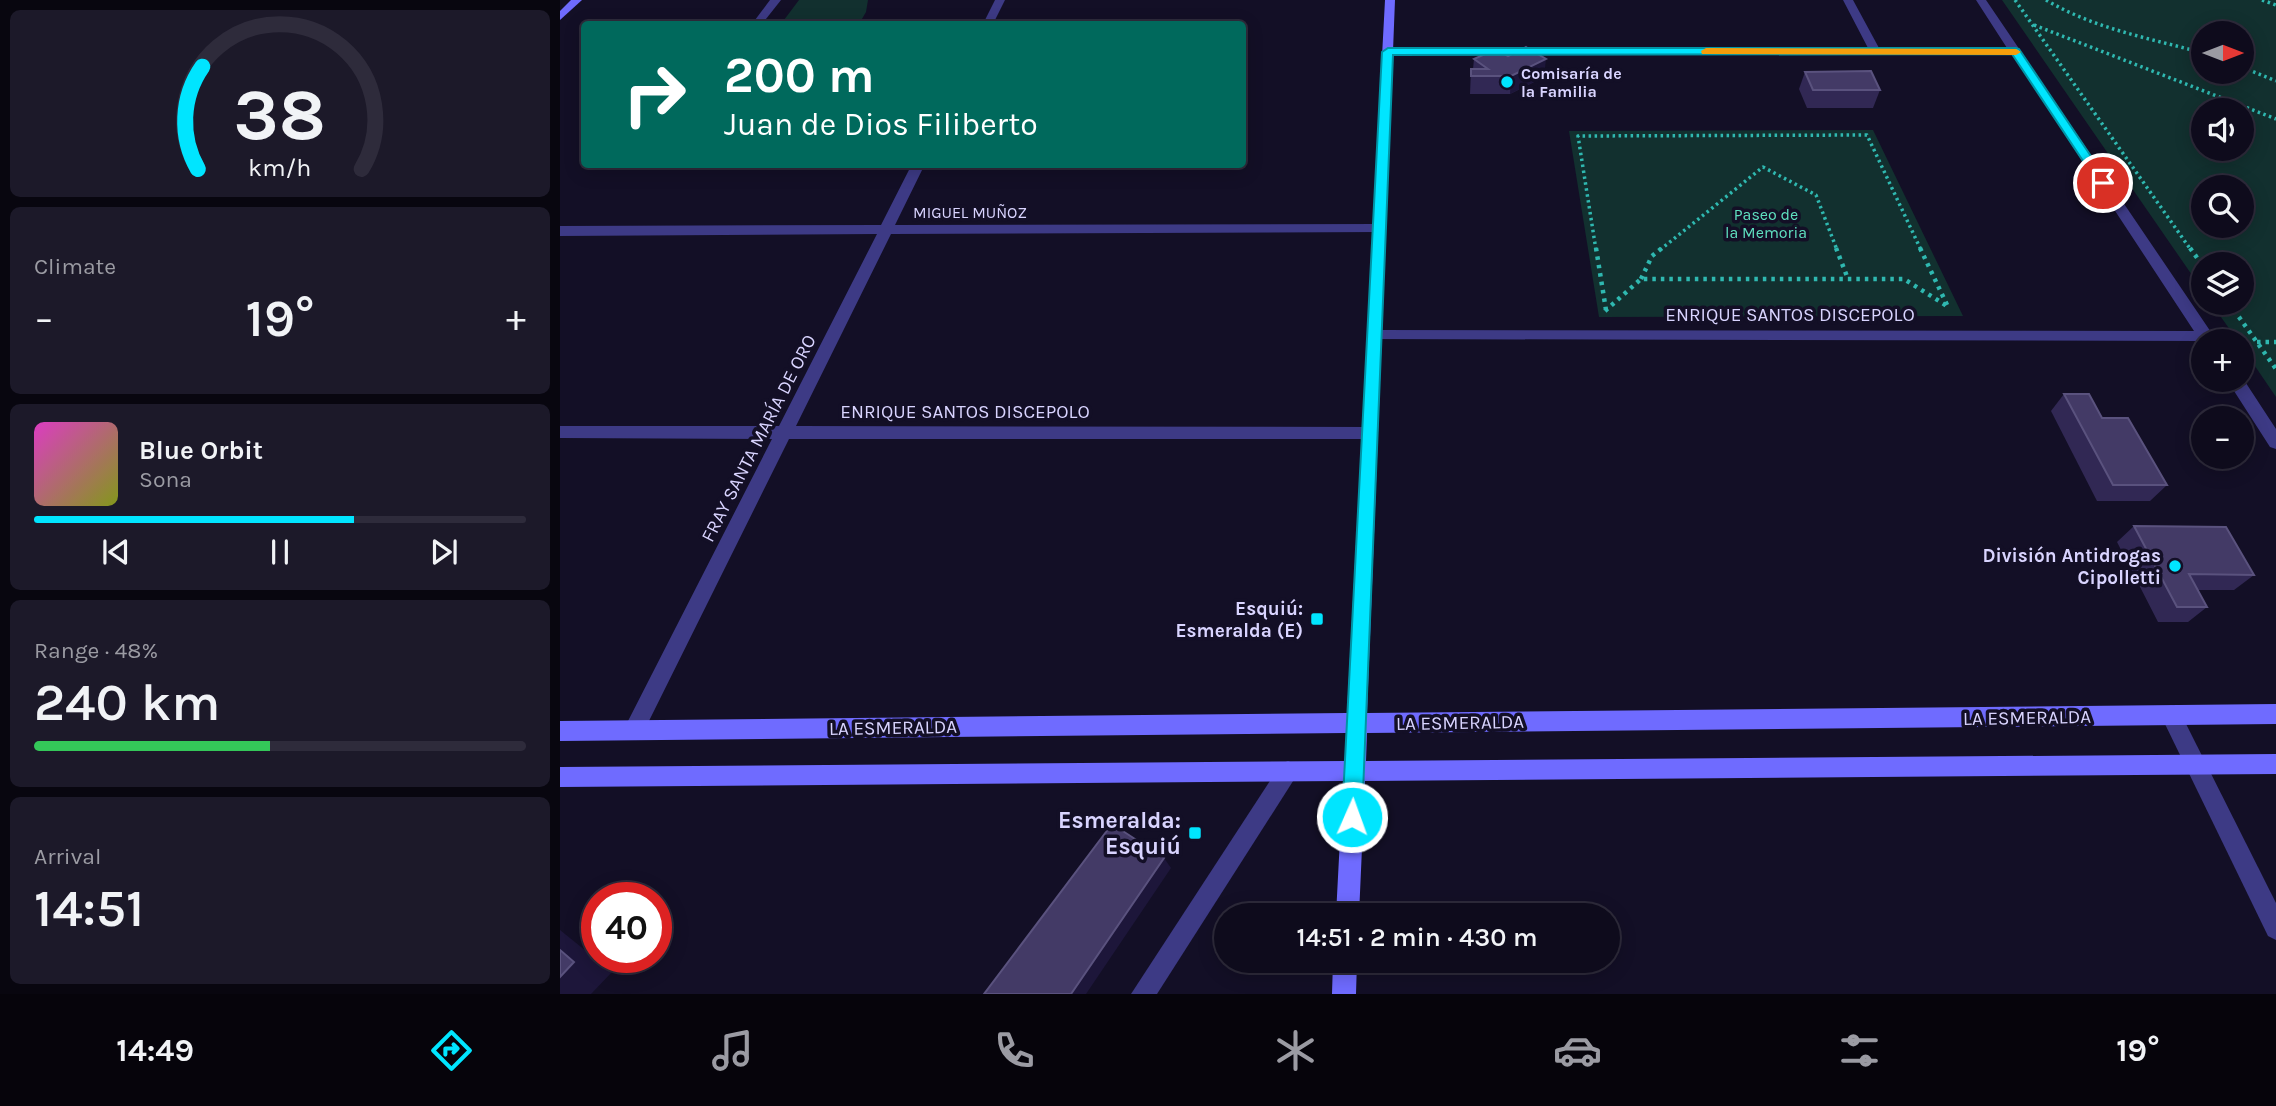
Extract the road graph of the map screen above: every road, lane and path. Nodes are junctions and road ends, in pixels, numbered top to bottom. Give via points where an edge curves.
1 (577, 0) edge
2 (776, 0) edge
3 (1000, 0) edge
4 (1390, 0) edge
5 (1848, 0) edge
6 (1981, 0) edge
7 (2015, 0) edge
8 (2046, 0) edge
9 (2262, 0) edge
10 (2276, 5) edge
11 (560, 17) edge
12 (759, 21) edge
13 (990, 21) edge
14 (2033, 25) junction
15 (2191, 50) edge
16 (1875, 51) junction
17 (2016, 51) junction
18 (1388, 52) junction
19 (2254, 71) edge
20 (2276, 80) edge
21 (2276, 120) edge
22 (917, 168) edge
23 (1380, 228) junction
24 (886, 230) junction
25 (560, 231) edge
26 (2193, 252) edge
27 (1642, 279) junction
28 (1849, 279) junction
29 (1948, 307) junction
30 (1606, 310) junction
31 (1956, 312) dead end
32 (2238, 315) edge
33 (1599, 317) dead end
34 (2201, 329) edge
35 (1375, 335) junction
36 (2191, 338) edge
37 (2257, 342) junction
38 (2276, 342) edge
39 (2276, 369) edge
40 (2243, 392) edge
41 (560, 432) edge
42 (784, 432) junction
43 (1370, 433) junction
44 (2276, 442) edge
45 (2276, 714) edge
46 (2171, 715) junction
47 (1356, 723) junction
48 (634, 730) junction
49 (560, 731) edge
50 (2276, 764) edge
51 (2196, 765) junction
52 (1288, 771) junction
53 (1354, 771) junction
54 (560, 776) edge
55 (1348, 903) edge
56 (2276, 928) edge
57 (1345, 973) edge
58 (1143, 994) edge
59 (1344, 994) edge

1 - 11 main road
2 - 12 street
3 - 13 street
4 - 18 main road
5 - 16 street
6 - 17 street
7 - 14 path
8 - 15 path via 2100,26
9 - 10 path
14 - 21 path
14 - 26 path
16 - 17 street
16 - 18 street
17 - 34 street
18 - 23 main road
19 - 20 path
22 - 24 street, FRAY SANTA MARÍA DE ORO
23 - 24 street, MIGUEL MUÑOZ
23 - 35 main road
24 - 25 street, MIGUEL MUÑOZ
24 - 42 street, FRAY SANTA MARÍA DE ORO
27 - 28 path
27 - 28 path via 1652,256 1763,167 1816,195
27 - 30 path
28 - 29 path via 1904,279
29 - 30 path via 1867,135 1578,136
29 - 31 path
30 - 33 path
32 - 37 path
35 - 36 street, ENRIQUE SANTOS DISCEPOLO
35 - 43 main road
37 - 38 path
37 - 39 path
40 - 44 street
41 - 42 street, ENRIQUE SANTOS DISCEPOLO
42 - 43 street, ENRIQUE SANTOS DISCEPOLO
42 - 48 street, FRAY SANTA MARÍA DE ORO
43 - 47 main road
45 - 46 main road, LA ESMERALDA
46 - 47 main road, LA ESMERALDA
46 - 51 street
47 - 48 main road, LA ESMERALDA
47 - 53 main road
48 - 49 main road, LA ESMERALDA
50 - 51 main road
51 - 53 main road
51 - 56 street
52 - 53 main road
52 - 54 main road
52 - 58 street
53 - 55 main road
57 - 59 main road

